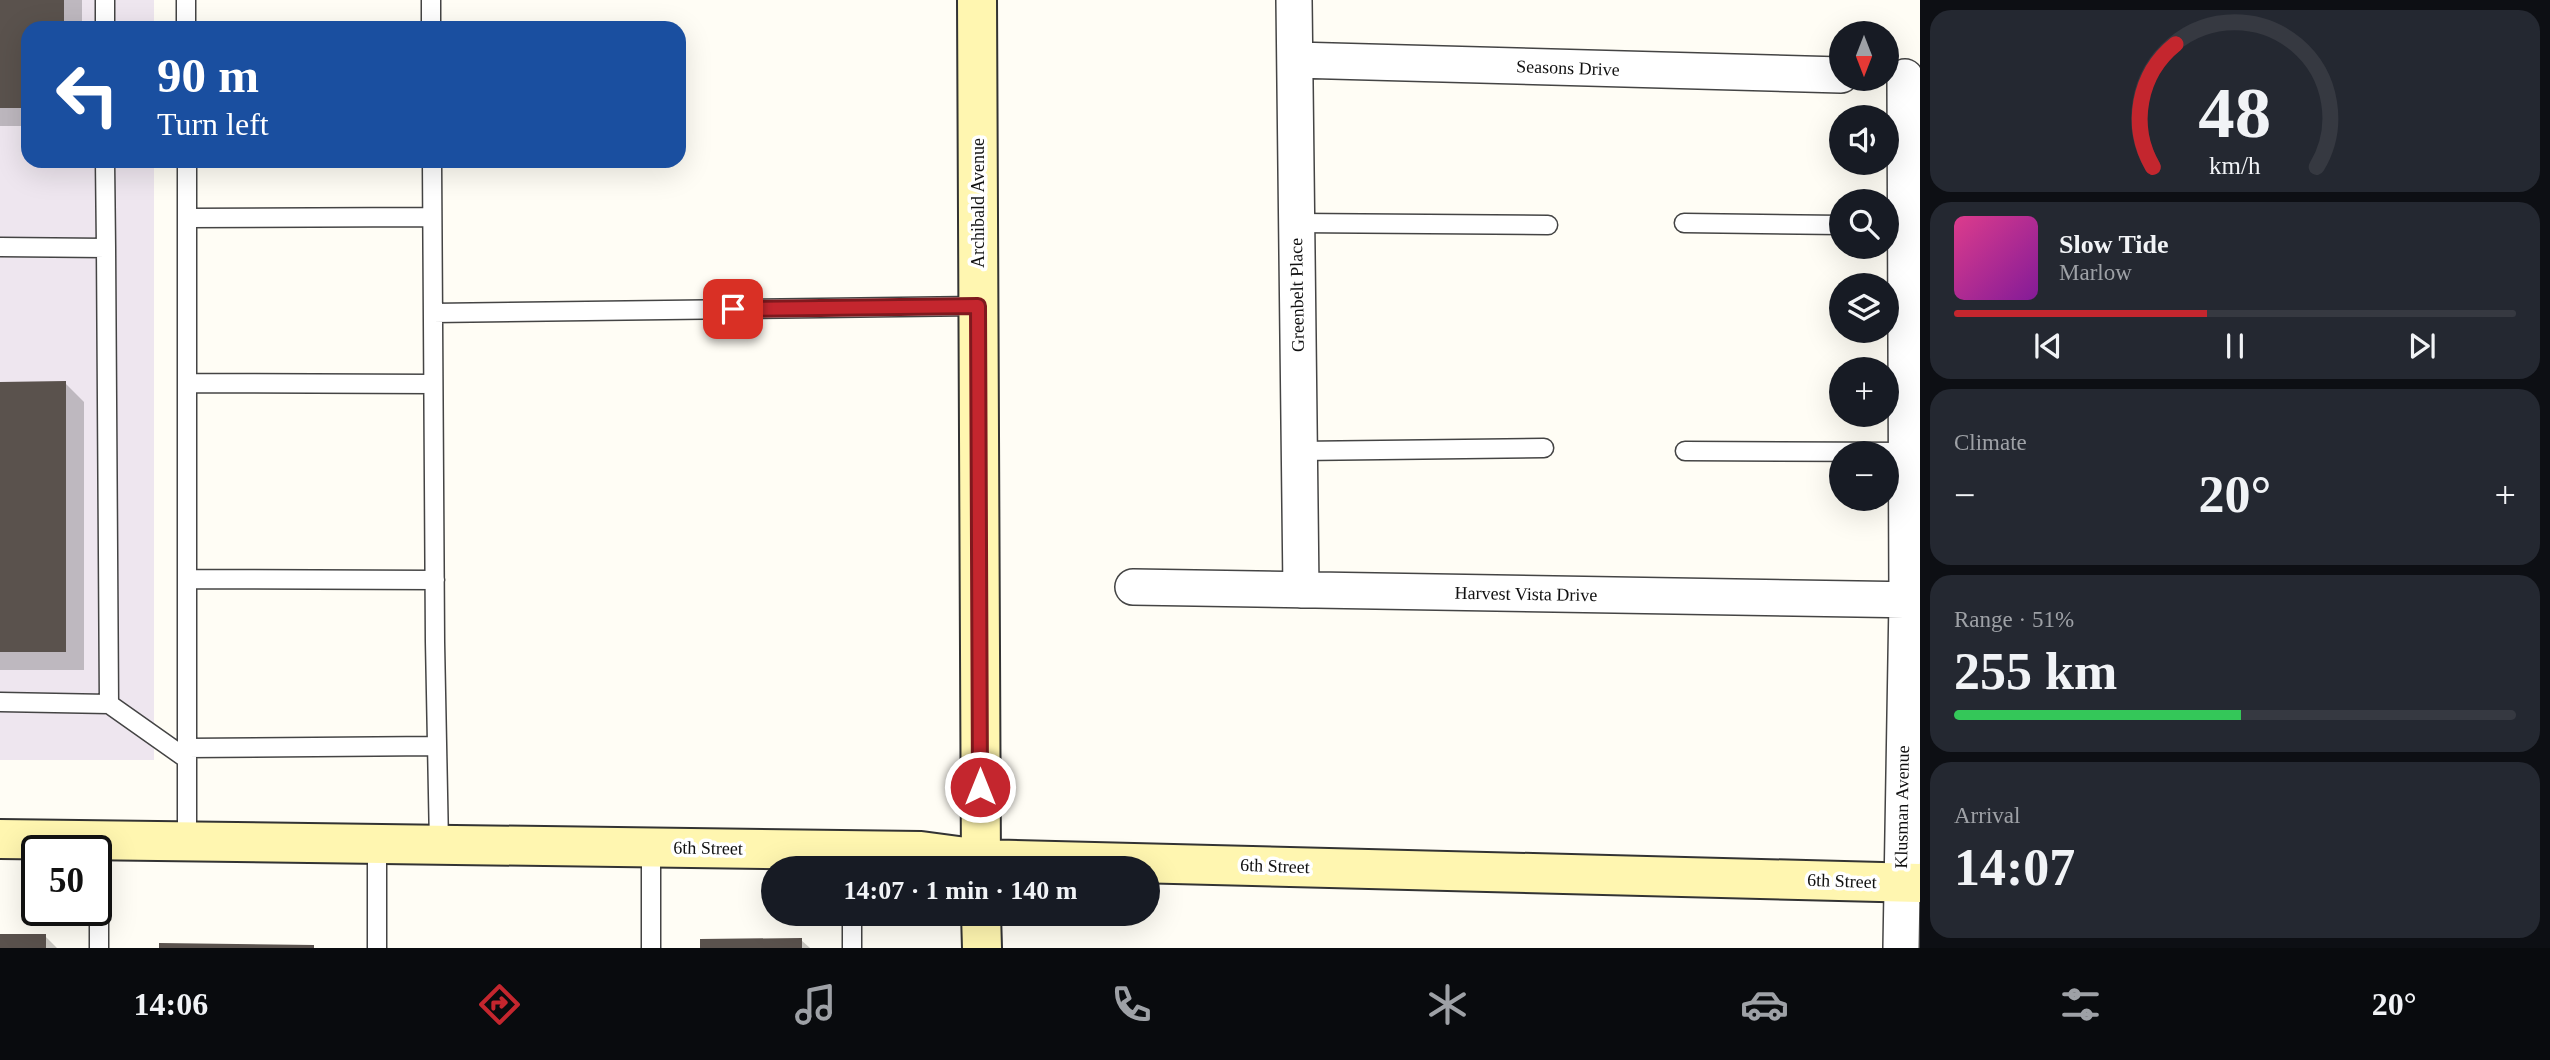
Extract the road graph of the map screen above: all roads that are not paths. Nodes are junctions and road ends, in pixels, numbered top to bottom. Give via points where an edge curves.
1 (105, 0) edge
2 (186, 0) edge
3 (431, 0) edge
4 (977, 0) edge
5 (1294, 0) edge
6 (105, 21) edge
7 (186, 21) edge
8 (431, 21) edge
9 (1295, 60) junction
10 (1829, 75) edge
11 (1904, 77) edge
12 (105, 168) edge
13 (187, 168) edge
14 (432, 168) edge
15 (432, 217) junction
16 (187, 218) junction
17 (1296, 223) junction
18 (1684, 223) dead end
19 (1548, 225) dead end
20 (1829, 225) edge
21 (1904, 226) edge
22 (0, 247) edge
23 (106, 248) junction
24 (978, 306) junction
25 (433, 313) junction
26 (188, 383) junction
27 (433, 384) junction
28 (1544, 448) dead end
29 (1299, 451) junction
30 (1685, 451) dead end
31 (1913, 452) edge
32 (188, 579) junction
33 (435, 580) junction
34 (1133, 587) dead end
35 (1301, 590) junction
36 (1913, 600) edge
37 (0, 702) edge
38 (109, 704) junction
39 (437, 746) junction
40 (187, 754) junction
41 (0, 839) edge
42 (21, 839) edge
43 (112, 840) edge
44 (187, 841) junction
45 (377, 844) junction
46 (439, 844) junction
47 (651, 847) junction
48 (801, 856) edge
49 (877, 856) edge
50 (946, 856) edge
51 (981, 856) edge
52 (1160, 867) edge
53 (1910, 883) edge
54 (99, 926) edge
55 (852, 926) edge
56 (981, 926) edge
57 (99, 948) edge
58 (377, 948) edge
59 (651, 948) edge
60 (852, 948) edge
61 (982, 948) edge
62 (1901, 948) edge

1 - 6 lane
2 - 7 lane
3 - 8 lane
4 - 24 main road, Archibald Avenue
5 - 9 street, Greenbelt Place
9 - 10 street, Seasons Drive
9 - 17 street, Greenbelt Place
11 - 21 street, Klusman Avenue
12 - 23 lane
13 - 16 lane
14 - 15 lane
15 - 16 lane
15 - 25 lane
16 - 26 lane
17 - 19 lane
17 - 29 street, Greenbelt Place
18 - 20 lane
21 - 31 street, Klusman Avenue
22 - 23 lane
23 - 38 lane
24 - 25 lane
24 - 51 main road, Archibald Avenue
25 - 27 lane
26 - 27 lane
26 - 32 lane
27 - 33 lane
28 - 29 lane
29 - 35 street, Greenbelt Place
30 - 31 lane
31 - 36 street, Klusman Avenue
32 - 33 lane
32 - 40 lane
33 - 39 lane
34 - 35 street, Harvest Vista Drive
35 - 36 street, Harvest Vista Drive
36 - 53 street, Klusman Avenue
37 - 38 lane
38 - 40 lane
39 - 40 lane
39 - 46 lane
40 - 44 lane
41 - 42 main road, 6th Street
43 - 44 main road, 6th Street
44 - 45 main road, 6th Street
45 - 46 main road, 6th Street
45 - 58 lane
46 - 47 main road, 6th Street
47 - 48 main road, 6th Street
47 - 59 lane
49 - 50 main road, 6th Street via 921,851
52 - 53 main road, 6th Street
53 - 62 street, Klusman Avenue
54 - 57 lane
55 - 60 lane
56 - 61 main road

